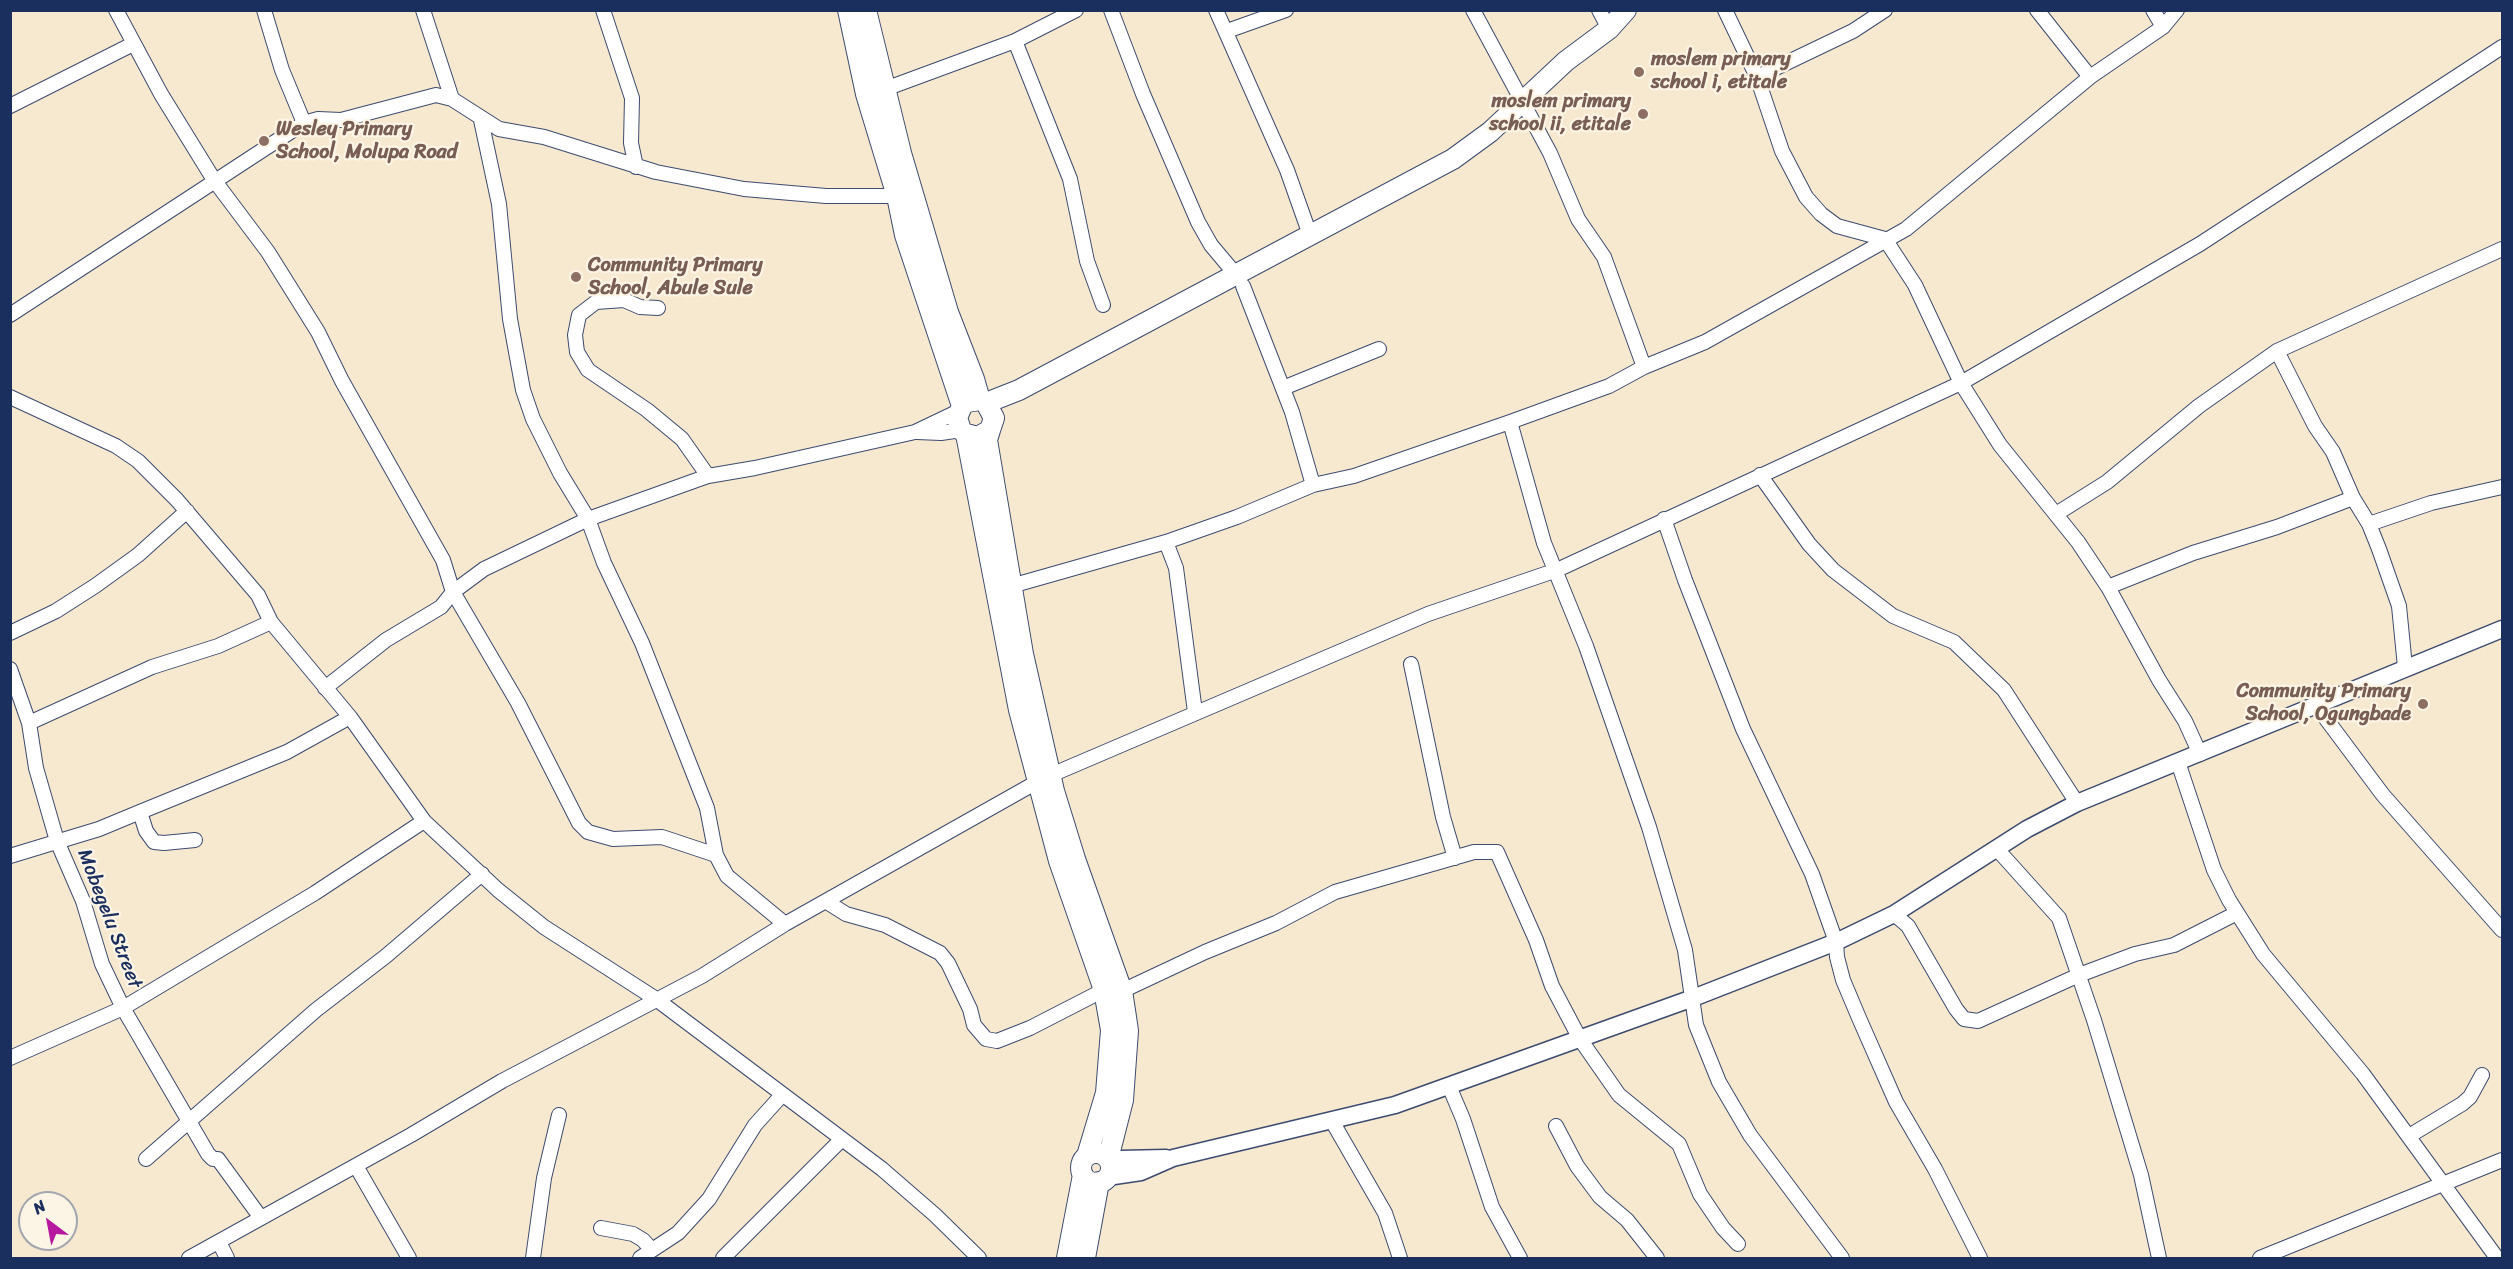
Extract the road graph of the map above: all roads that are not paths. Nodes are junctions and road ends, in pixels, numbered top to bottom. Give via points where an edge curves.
1 (116, 10) edge
2 (264, 10) edge
3 (423, 10) edge
4 (603, 10) edge
5 (848, 10) edge
6 (866, 10) edge
7 (1076, 10) edge
8 (1111, 10) edge
9 (1216, 10) edge
10 (1286, 10) edge
11 (1473, 10) edge
12 (1599, 10) edge
13 (1626, 10) edge
14 (1634, 10) edge
15 (1725, 10) edge
16 (1886, 10) edge
17 (2037, 10) edge
18 (2152, 10) edge
19 (2177, 10) edge
20 (2163, 27) junction
21 (1609, 28) junction
22 (1227, 31) junction
23 (1015, 41) junction
24 (133, 44) junction
25 (2502, 47) edge
26 (1757, 77) junction
27 (2090, 77) junction
28 (885, 89) junction
29 (452, 99) junction
30 (10, 106) edge
31 (1526, 106) junction
32 (481, 120) junction
33 (304, 123) junction
34 (636, 167) junction
35 (214, 180) junction
36 (897, 196) junction
37 (1310, 235) junction
38 (1886, 239) junction
39 (2502, 249) edge
40 (1240, 281) junction
41 (1103, 305) dead end
42 (658, 308) dead end
43 (10, 315) edge
44 (1379, 349) dead end
45 (2277, 351) junction
46 (1644, 368) junction
47 (1961, 383) junction
48 (1283, 388) junction
49 (10, 397) edge
50 (975, 417) junction
51 (1510, 422) junction
52 (1760, 475) junction
53 (708, 476) junction
54 (1313, 485) junction
55 (2502, 487) edge
56 (2353, 498) junction
57 (187, 511) junction
58 (2056, 514) junction
59 (588, 519) junction
60 (1664, 519) junction
61 (2369, 524) junction
62 (1166, 542) junction
63 (1557, 570) junction
64 (1011, 586) junction
65 (2108, 587) junction
66 (453, 592) junction
67 (271, 622) junction
68 (2502, 629) edge
69 (10, 633) edge
70 (1412, 664) dead end
71 (2405, 667) junction
72 (10, 669) edge
73 (325, 688) junction
74 (2315, 704) junction
75 (1195, 712) junction
76 (350, 717) junction
77 (29, 723) junction
78 (2200, 754) junction
79 (2178, 762) junction
80 (1044, 779) junction
81 (2077, 803) junction
82 (140, 812) junction
83 (424, 821) junction
84 (195, 840) dead end
85 (57, 841) junction
86 (1996, 848) junction
87 (716, 855) junction
88 (10, 856) edge
89 (1455, 858) junction
90 (482, 874) junction
91 (827, 902) junction
92 (1894, 914) junction
93 (2237, 914) junction
94 (785, 924) junction
95 (2502, 930) edge
96 (1836, 942) junction
97 (2079, 975) junction
98 (1113, 990) junction
99 (1693, 998) junction
100 (656, 999) junction
101 (123, 1008) junction
102 (1580, 1040) junction
103 (10, 1059) edge
104 (2482, 1075) dead end
105 (1449, 1086) junction
106 (782, 1095) junction
107 (559, 1115) dead end
108 (1332, 1121) junction
109 (191, 1122) junction
110 (1556, 1126) dead end
111 (2409, 1136) junction
112 (841, 1140) junction
113 (146, 1159) dead end
114 (2502, 1160) edge
115 (356, 1166) junction
116 (1099, 1169) junction
117 (2443, 1183) junction
118 (261, 1218) junction
119 (601, 1228) dead end
120 (219, 1242) junction
121 (1738, 1244) dead end
122 (652, 1250) junction
123 (189, 1258) edge
124 (227, 1258) edge
125 (409, 1258) edge
126 (533, 1258) edge
127 (640, 1258) edge
128 (723, 1258) edge
129 (979, 1258) edge
130 (1067, 1258) edge
131 (1085, 1258) edge
132 (1400, 1258) edge
133 (1520, 1258) edge
134 (1657, 1258) edge
135 (1842, 1258) edge
136 (1980, 1258) edge
137 (2159, 1258) edge
138 (2260, 1258) edge
139 (2497, 1258) edge

1 - 24 street
2 - 33 street via 282,70
3 - 29 street
4 - 34 street via 632,98 631,143
5 - 36 main road via 866,94
6 - 28 main road
7 - 23 street
8 - 40 street via 1198,222
9 - 22 street
10 - 22 street
11 - 31 street
12 - 21 street
13 - 21 main road
14 - 31 main road
15 - 26 street
16 - 26 street via 1853,32
17 - 27 street
18 - 20 street
19 - 20 street
20 - 27 street
21 - 31 main road via 1566,62
22 - 37 street via 1287,170
23 - 28 street
23 - 41 street via 1070,179 1087,261
24 - 30 street
24 - 35 street
25 - 47 street via 2200,244
26 - 38 street via 1782,151 1806,197 1837,226
27 - 38 street via 1906,229
28 - 50 main road via 948,312 975,379
29 - 32 street
29 - 33 street via 436,95 341,120
31 - 37 main road via 1453,159
31 - 40 main road via 1495,142 1460,167
31 - 46 street via 1578,219 1604,257
32 - 34 street via 499,129 544,137
32 - 59 street via 499,204 510,319 523,390 560,473
33 - 35 street
34 - 36 street via 744,189 826,196
35 - 43 street
35 - 66 street via 268,252 318,332 443,560
36 - 50 main road via 905,235
37 - 40 main road
38 - 46 street via 1705,342
38 - 47 street via 1915,285
39 - 45 street
40 - 48 street
40 - 50 main road via 1019,390
42 - 53 street via 640,307 624,300 596,302 579,315 577,352 588,370 682,439
44 - 48 street
45 - 56 street via 2315,426 2333,452
45 - 58 street via 2199,406 2107,482
46 - 51 street via 1610,386
47 - 52 street
47 - 58 street via 2000,445
48 - 54 street
49 - 57 street via 116,446 138,461
50 - 53 street
50 - 64 main road via 987,440
50 - 80 main road via 1011,678
51 - 54 street via 1354,476
51 - 63 street via 1544,543
52 - 60 street
52 - 81 street via 1809,544 1833,570 1893,616 1954,642 2004,690
53 - 59 street
54 - 62 street
55 - 61 street via 2431,503
56 - 61 street
56 - 65 street
57 - 67 street via 258,595
57 - 69 street via 138,555 95,586
58 - 65 street
59 - 66 street via 484,569
59 - 87 street via 707,808
60 - 63 street
60 - 96 street via 1743,729 1788,819
61 - 71 street via 2399,606
62 - 64 street
62 - 75 street via 1183,606
63 - 75 street via 1428,614
63 - 99 street via 1649,827 1685,950
64 - 80 main road
65 - 78 street
66 - 73 street via 441,607 386,640
66 - 87 street via 518,703 572,811 588,832 613,839 662,837
67 - 73 street
67 - 77 street via 218,646 152,668
68 - 71 street
70 - 89 street via 1440,807
71 - 74 street
72 - 77 street, Mobegelu Street
73 - 76 street
74 - 78 street
74 - 95 street via 2383,795
75 - 80 street
76 - 82 street via 287,752
76 - 83 street
77 - 85 street, Mobegelu Street via 36,768
78 - 79 street
79 - 81 street
79 - 93 street via 2214,870
80 - 91 street
80 - 98 main road via 1059,861
81 - 86 street
82 - 84 street via 154,842
82 - 85 street
83 - 90 street
83 - 101 street via 315,893
85 - 88 street
85 - 101 street, Mobegelu Street via 83,901 102,964
86 - 92 street
86 - 97 street via 2059,918
87 - 94 street via 727,876
89 - 98 street via 1335,892 1276,923
89 - 102 street via 1474,852 1497,852 1552,986
90 - 100 street via 544,927
90 - 109 street via 316,1010
91 - 94 street
91 - 98 street via 846,914 885,925 940,953 970,1009 974,1025 986,1039 998,1041 1019,1033
92 - 96 street
92 - 97 street via 1908,926 1964,1019 1978,1021
93 - 97 street via 2174,945 2135,954
93 - 111 street via 2263,954
94 - 100 street
96 - 99 street
96 - 136 street via 1843,980 1896,1102
97 - 137 street via 2141,1175
98 - 116 main road via 1109,1074 1099,1123
99 - 102 street
99 - 135 street via 1696,1025 1719,1082 1750,1135
100 - 106 street
100 - 115 street via 502,1081
101 - 103 street
101 - 109 street, Mobegelu Street
102 - 105 street
102 - 121 street via 1619,1095 1679,1144 1700,1194
104 - 111 street via 2462,1104
105 - 108 street
105 - 133 street via 1492,1207
106 - 112 street
106 - 122 street via 755,1125 710,1199 678,1233
107 - 126 street via 544,1178
108 - 116 street via 1173,1158 1141,1172
108 - 132 street via 1385,1213
109 - 113 street
109 - 118 street, Mobegelu Street via 208,1154 218,1159
110 - 134 street via 1577,1166 1600,1197 1627,1220
111 - 117 street
112 - 128 street
112 - 129 street via 915,1197
114 - 117 street
115 - 118 street
115 - 125 street
116 - 130 main road
116 - 131 main road
117 - 138 street
117 - 139 street
118 - 120 street
119 - 122 street via 633,1234
120 - 123 street
120 - 124 street
122 - 127 street

